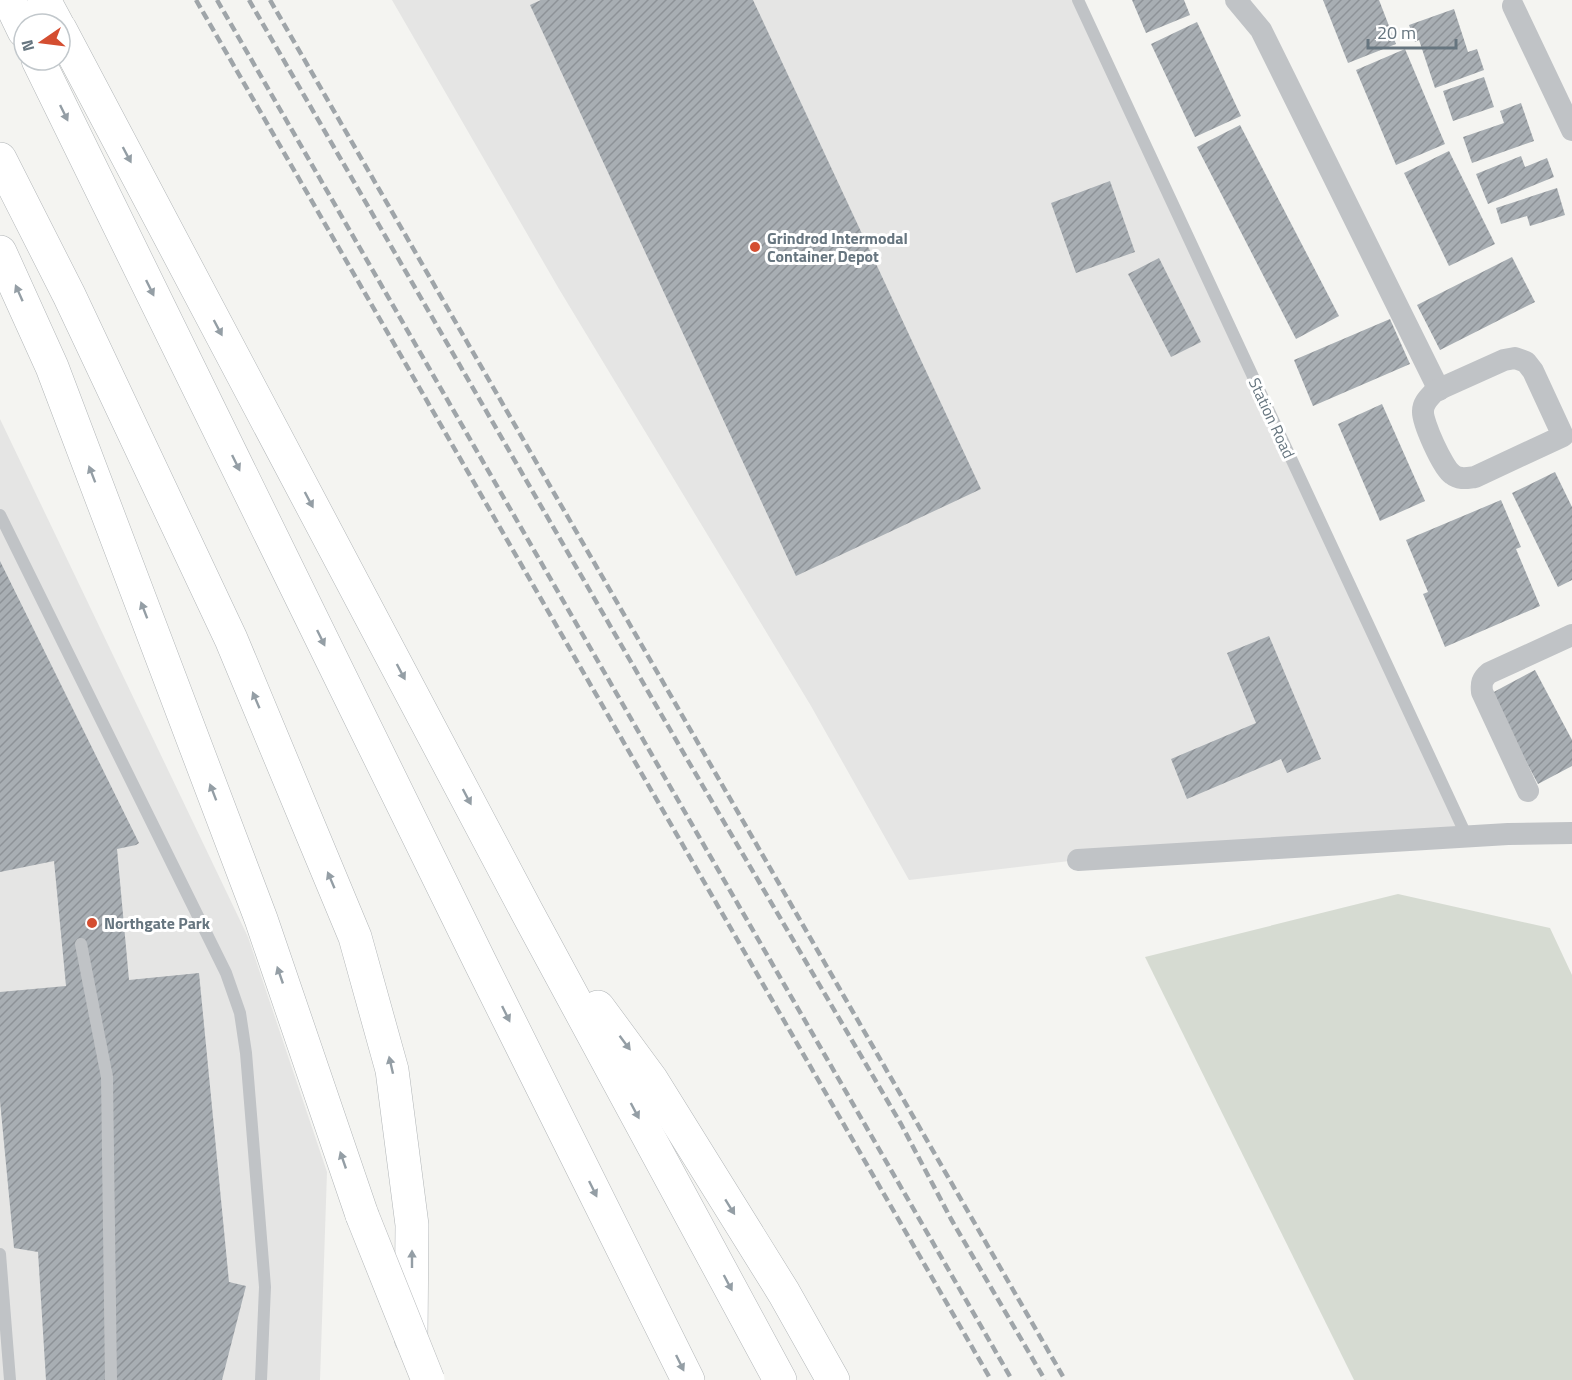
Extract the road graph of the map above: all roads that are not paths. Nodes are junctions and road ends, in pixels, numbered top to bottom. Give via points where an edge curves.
1 (1078, 0) edge
2 (1236, 0) edge
3 (1513, 6) dead end
4 (72, 52) edge
5 (44, 72) edge
6 (1572, 130) edge
7 (0, 159) edge
8 (0, 252) edge
9 (1439, 390) junction
10 (1568, 438) edge
11 (0, 515) edge
12 (1570, 642) edge
13 (1528, 790) dead end
14 (1572, 833) edge
15 (1467, 837) junction
16 (1078, 860) dead end
17 (527, 912) junction
18 (81, 944) dead end
19 (0, 1254) edge
20 (10, 1380) edge
21 (111, 1380) edge
22 (261, 1380) edge
23 (411, 1380) edge
24 (428, 1380) edge
25 (688, 1380) edge
26 (780, 1380) edge
27 (833, 1380) edge

1 - 15 lane, Station Road
2 - 9 street via 1262,30
3 - 6 street
4 -> 17 highway
5 -> 25 highway
23 -> 7 highway via 412,1225 405,1169 392,1070 355,937 231,639 69,295
24 -> 8 highway, bridge via 362,1215 261,919 52,367
9 - 10 street via 1504,360 1526,362
9 - 10 street via 1427,399 1423,410 1453,475 1475,477
11 - 22 lane via 226,972 240,1013 265,1287
12 - 13 street via 1489,673 1481,685
14 - 15 street
15 - 16 street
17 -> 26 highway
17 -> 27 highway via 651,1079 784,1293
18 - 21 lane via 107,1077
19 - 20 lane

